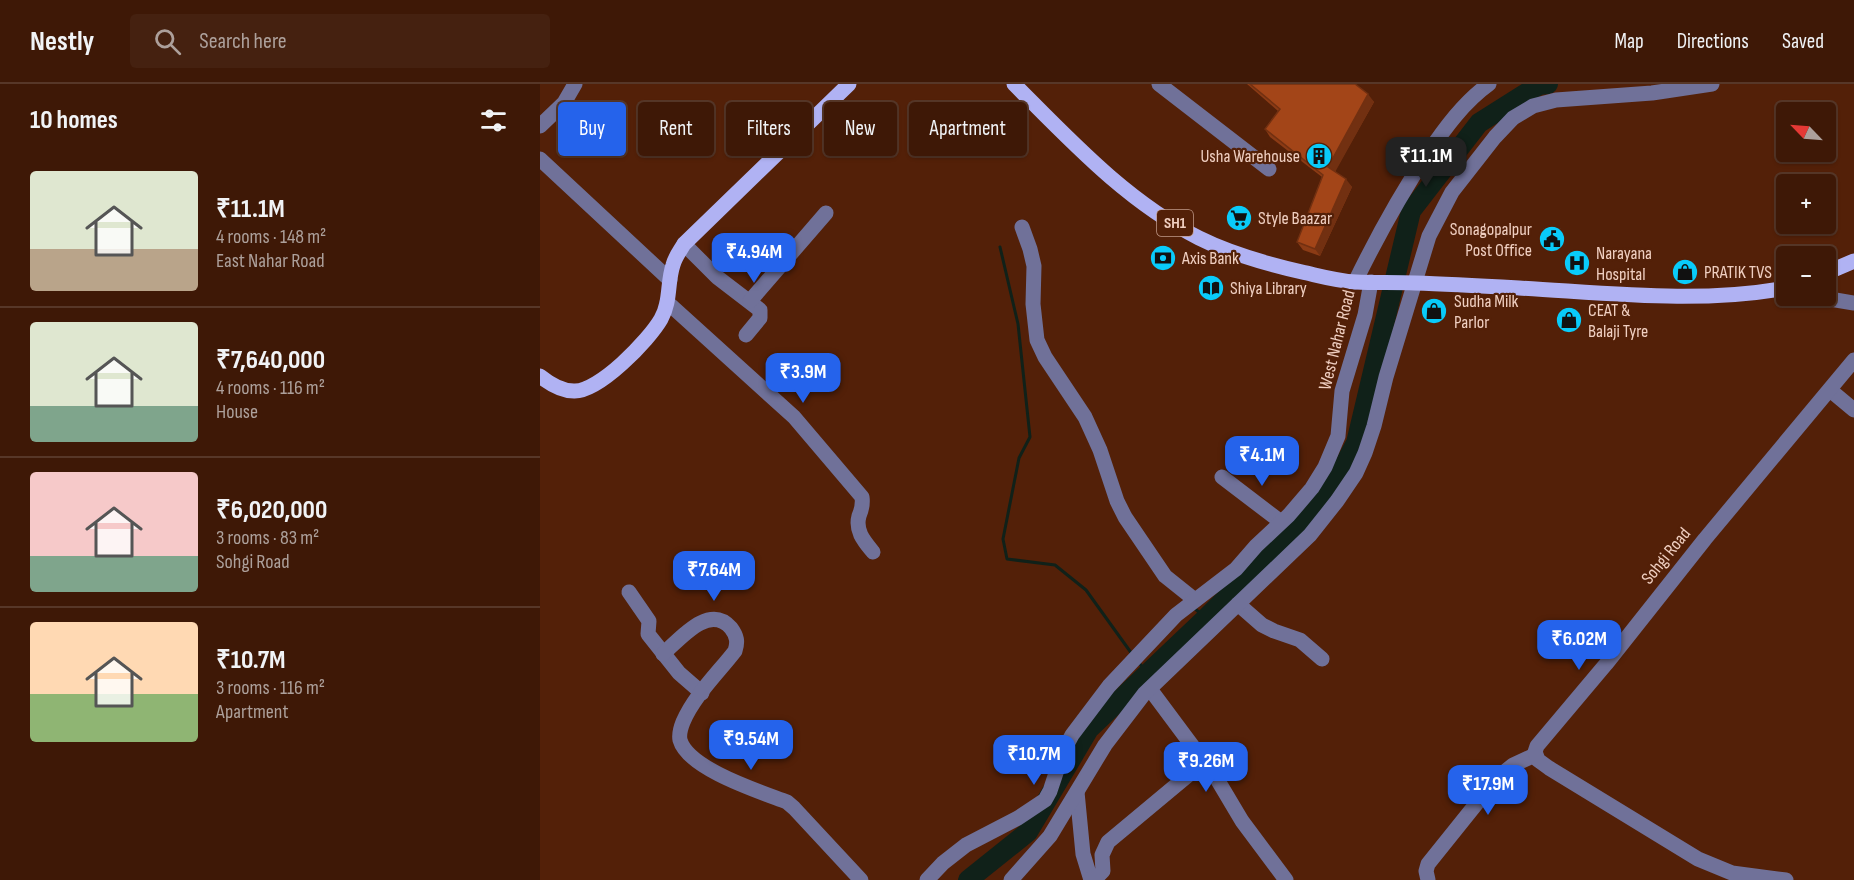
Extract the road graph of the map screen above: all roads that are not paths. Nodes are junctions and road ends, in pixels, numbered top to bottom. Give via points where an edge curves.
1 (575, 84) edge
2 (849, 84) edge
3 (1014, 84) edge
4 (1158, 84) edge
5 (1488, 84) edge
6 (1712, 84) edge
7 (540, 126) edge
8 (540, 159) edge
9 (1269, 169) dead end
10 (826, 213) dead end
11 (1022, 227) dead end
12 (684, 244) junction
13 (1854, 261) edge
14 (1836, 269) edge
15 (670, 280) junction
16 (1355, 282) junction
17 (1374, 282) junction
18 (1406, 283) junction
19 (1776, 290) edge
20 (1836, 300) edge
21 (667, 302) junction
22 (750, 302) junction
23 (1854, 303) edge
24 (746, 335) dead end
25 (1854, 360) edge
26 (540, 376) edge
27 (1830, 390) junction
28 (1854, 410) edge
29 (1222, 477) dead end
30 (1281, 522) junction
31 (873, 552) dead end
32 (629, 592) dead end
33 (1194, 600) junction
34 (1238, 604) junction
35 (663, 654) junction
36 (1322, 659) dead end
37 (1150, 689) junction
38 (702, 693) junction
39 (1535, 755) junction
40 (1204, 762) junction
41 (1077, 792) junction
42 (861, 880) edge
43 (927, 880) edge
44 (1011, 880) edge
45 (1091, 880) edge
46 (1286, 880) edge
47 (1428, 880) edge
48 (1786, 880) edge

1 - 7 street via 564,103
2 - 12 main road
3 - 16 main road, SH1 via 1129,192 1198,237 1236,254
4 - 9 street
5 - 16 street via 1452,120 1435,144 1386,219
6 - 18 street via 1556,100 1533,106 1514,118 1452,192
8 - 15 street
10 - 22 street
11 - 33 street via 1034,266 1037,340 1084,417 1125,517 1165,576
12 - 15 main road via 672,265
12 - 22 street via 717,277
13 - 14 main road
15 - 21 main road
16 - 17 main road, SH1
17 - 18 main road, SH1
17 - 30 street, West Nahar Road via 1342,391 1334,448 1312,488
18 - 19 main road, SH1 via 1643,295 1702,296
18 - 34 street via 1374,426 1356,473 1310,534
20 - 23 street
21 - 26 main road via 650,333 603,380 574,391
21 - 31 street via 794,417 862,497 858,526
22 - 24 street via 761,315
25 - 27 street, Sohgi Road
27 - 28 street
27 - 39 street, Sohgi Road via 1642,616 1538,746
29 - 30 street
30 - 33 street, West Nahar Road via 1226,579
32 - 35 street via 649,621 648,634
33 - 43 street, West Nahar Road via 1122,671 1072,735 1045,800 966,845
34 - 36 street via 1262,625 1300,640
34 - 37 street
35 - 38 street
35 - 38 street via 711,618 729,626 737,637 735,651
37 - 40 street
37 - 41 street via 1105,746
38 - 42 street via 681,728 685,749 717,774 787,802
39 - 47 street via 1497,778 1428,864
39 - 48 street via 1549,768 1698,859 1732,873
40 - 45 street via 1108,842 1102,855 1103,871
40 - 46 street
41 - 44 street via 1050,836
41 - 45 street via 1086,869

